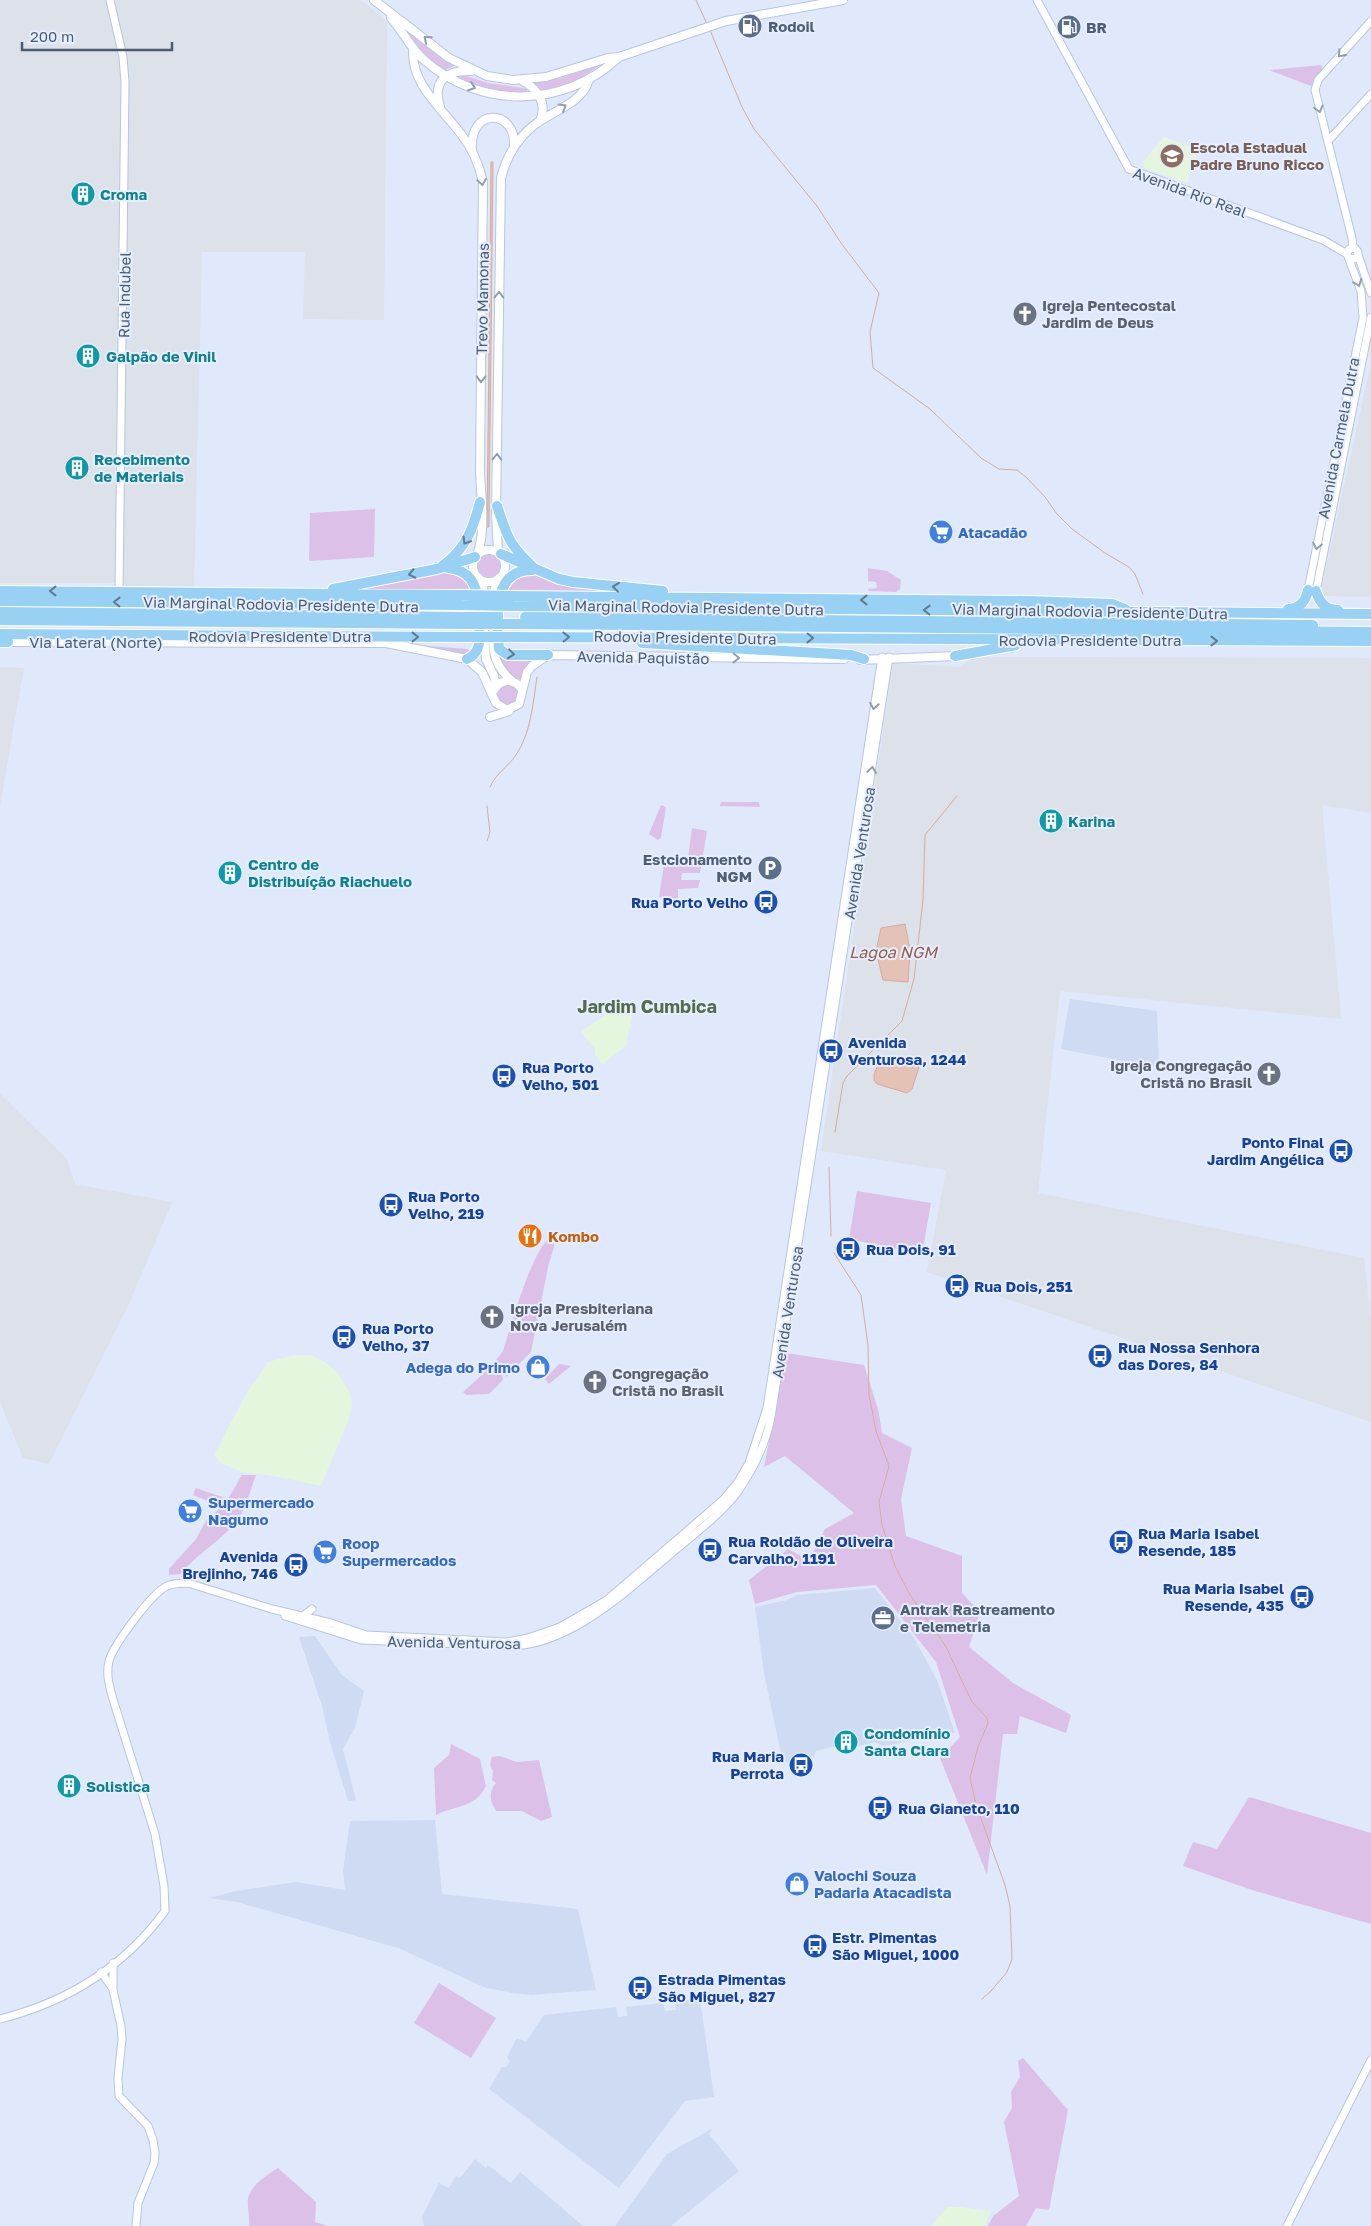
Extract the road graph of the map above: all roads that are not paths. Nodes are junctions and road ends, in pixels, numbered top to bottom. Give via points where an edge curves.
1 (110, 0) edge
2 (374, 0) edge
3 (843, 0) edge
4 (1037, 0) edge
5 (385, 10) junction
6 (1371, 20) edge
7 (413, 49) junction
8 (619, 57) junction
9 (473, 71) junction
10 (446, 76) junction
11 (522, 80) junction
12 (589, 80) junction
13 (1371, 94) edge
14 (539, 95) junction
15 (440, 110) junction
16 (540, 120) junction
17 (1328, 141) junction
18 (514, 147) junction
19 (472, 150) junction
20 (1353, 248) junction
21 (1358, 255) junction
22 (1348, 256) junction
23 (1371, 293) edge
24 (1371, 317) edge
25 (480, 502) junction
26 (497, 506) junction
27 (499, 553) junction
28 (476, 556) junction
29 (437, 569) junction
30 (537, 570) junction
31 (480, 578) junction
32 (499, 578) junction
33 (1312, 590) junction
34 (0, 591) edge
35 (119, 592) junction
36 (302, 594) junction
37 (716, 598) junction
38 (463, 600) junction
39 (0, 601) edge
40 (512, 601) junction
41 (1133, 612) junction
42 (1240, 612) junction
43 (1371, 613) edge
44 (1, 618) edge
45 (511, 621) junction
46 (1371, 626) edge
47 (1371, 632) edge
48 (0, 634) edge
49 (586, 636) junction
50 (1039, 641) junction
51 (1371, 641) edge
52 (4, 642) edge
53 (548, 655) junction
54 (955, 656) joint
55 (886, 657) junction
56 (467, 659) junction
57 (864, 659) junction
58 (512, 681) junction
59 (522, 690) junction
60 (494, 691) junction
61 (512, 709) junction
62 (490, 717) dead end
63 (312, 1608) dead end
64 (272, 1610) junction
65 (303, 1616) junction
66 (316, 1622) junction
67 (113, 1963) junction
68 (102, 1972) junction
69 (113, 1990) junction
70 (0, 2019) edge
71 (1371, 2060) edge
72 (136, 2226) edge
73 (1287, 2226) edge

1 - 35 street, Rua Indubel via 124,70
2 - 5 main road
3 - 8 main road via 713,24
4 - 22 street, Avenida Rio Real via 1129,170 1323,240
5 - 7 main road
9 -> 5 main road via 449,58
6 -> 17 street via 1318,80 1315,90
7 - 10 main road
7 - 15 main road, Trevo Mamonas via 412,59 418,78
8 - 11 main road via 546,77
8 - 12 main road
9 - 10 main road via 453,72
9 - 11 main road
10 -> 14 main road via 490,93
10 - 15 main road via 437,88
11 - 14 main road
12 - 14 main road via 566,90
16 -> 12 main road, Trevo Mamonas via 570,104 587,87
13 - 17 street
14 - 16 main road
15 - 19 main road, Trevo Mamonas
16 - 18 main road, Trevo Mamonas
17 - 20 street
18 - 19 main road via 510,125 492,118 475,127 471,138
26 -> 18 main road, Trevo Mamonas via 500,192 503,171
19 -> 25 main road, Trevo Mamonas via 480,168 483,190
20 - 21 street
20 - 22 street via 1349,249
21 - 22 street via 1353,259
21 - 23 street
22 -> 33 street, Avenida Carmela Dutra via 1361,291 1363,318
24 - 33 street, Avenida Carmela Dutra
25 - 28 main road, Trevo Mamonas via 481,545
25 -> 29 highway via 476,522 467,540
26 - 27 main road, Trevo Mamonas
26 - 30 highway via 511,543
27 - 28 main road via 486,550
27 - 30 highway
27 - 32 main road via 505,568
28 - 29 highway
28 - 31 main road via 473,567
29 -> 36 highway
29 - 56 highway via 459,570 476,586 480,641 478,650
37 -> 30 highway via 706,594 573,582
30 -> 53 highway via 519,571 503,587 499,601 499,649 508,655
31 - 32 main road via 487,582
31 - 60 main road via 486,658 494,676
32 - 58 main road via 494,591 493,655 502,672
33 - 42 highway via 1294,609 1256,608
33 - 43 highway via 1330,610
35 -> 34 highway
35 - 36 highway
36 - 38 highway
37 - 40 highway
41 -> 37 highway via 1112,604 1030,601
38 -> 39 highway, Via Marginal Rodovia Presidente Dutra
38 - 40 highway, bridge
41 -> 40 highway, Via Marginal Rodovia Presidente Dutra
41 - 42 highway, Via Marginal Rodovia Presidente Dutra
42 - 43 highway, Via Marginal Rodovia Presidente Dutra
44 - 45 highway, Rodovia Presidente Dutra, bridge
45 - 46 highway, Rodovia Presidente Dutra
45 - 47 highway, Rodovia Presidente Dutra
48 -> 49 highway, Rodovia Presidente Dutra, bridge
49 -> 50 highway, Rodovia Presidente Dutra
49 - 57 highway via 621,642 851,655
50 -> 51 highway, Rodovia Presidente Dutra
50 - 54 highway
52 - 56 main road, Via Lateral (Norte) via 376,643
53 -> 57 main road, Avenida Paquistão
53 - 59 main road via 530,668
54 - 55 main road, Avenida Paquistão
55 - 57 main road, Avenida Paquistão
55 - 66 street, Avenida Venturosa via 766,1416 745,1471 723,1500 615,1594 560,1628 517,1641 492,1641 366,1635
56 - 60 main road via 482,672
58 - 59 main road
58 - 60 main road via 504,681
59 - 61 main road via 521,702
60 - 61 main road via 500,708
61 - 62 main road
63 - 65 street
64 - 65 street
64 - 66 street
64 - 67 street via 188,1583 170,1584 150,1600 113,1652 108,1680 155,1834 166,1905 162,1915 139,1941
65 - 66 street
67 - 68 street
67 - 69 street
68 - 69 street
68 - 70 street via 53,2002
69 - 72 street via 122,2026 119,2096 148,2126 155,2153 138,2203
71 - 73 street

